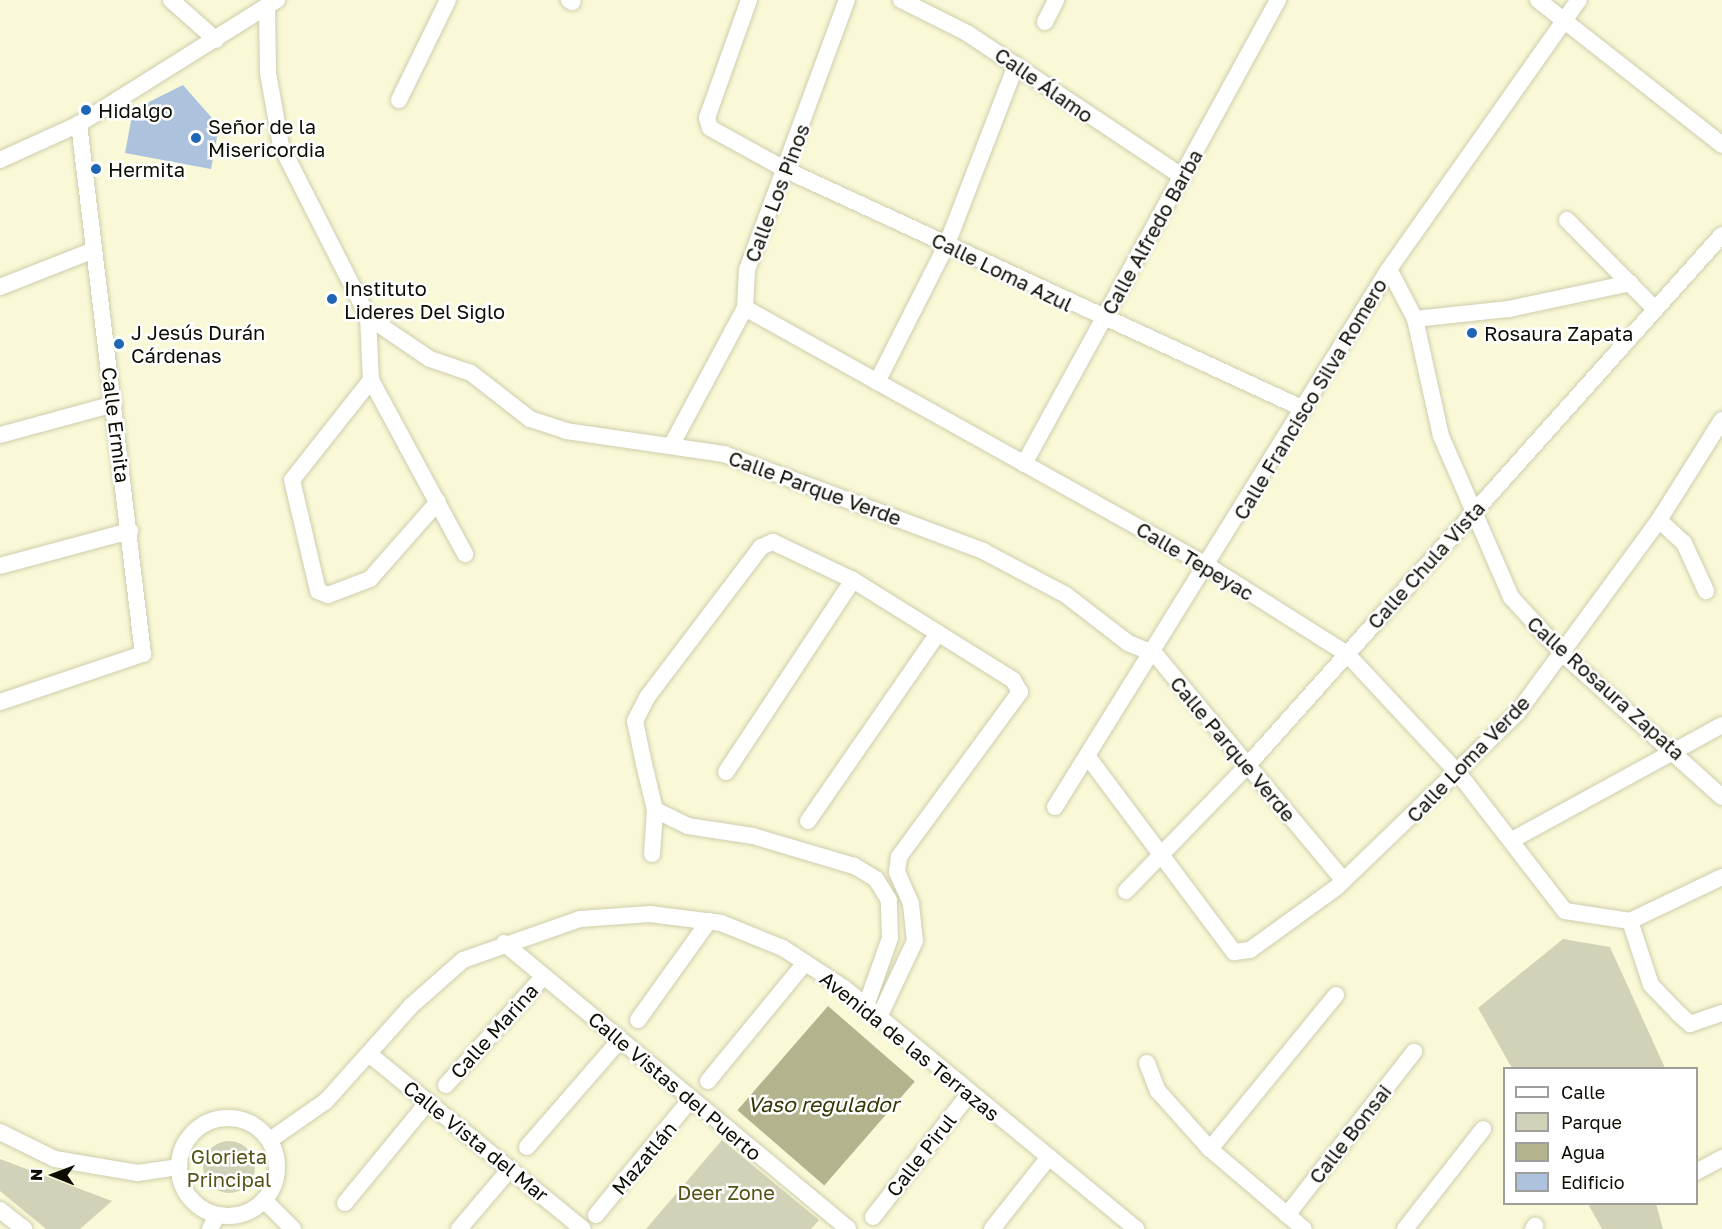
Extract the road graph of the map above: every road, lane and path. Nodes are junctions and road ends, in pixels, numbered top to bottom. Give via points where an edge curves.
1 (171, 0) edge
2 (448, 0) edge
3 (749, 0) edge
4 (847, 0) edge
5 (901, 0) edge
6 (1056, 0) edge
7 (1278, 0) edge
8 (1538, 0) edge
9 (1580, 0) edge
10 (272, 3) edge
11 (1565, 20) junction
12 (1045, 22) dead end
13 (216, 40) junction
14 (1016, 65) junction
15 (399, 100) dead end
16 (79, 124) junction
17 (1722, 146) edge
18 (0, 160) edge
19 (786, 170) junction
20 (1183, 177) junction
21 (1567, 220) dead end
22 (1722, 235) edge
23 (947, 244) junction
24 (94, 250) junction
25 (1389, 269) junction
26 (1630, 283) junction
27 (0, 287) edge
28 (745, 308) junction
29 (1655, 309) junction
30 (368, 317) junction
31 (1415, 319) junction
32 (1103, 320) junction
33 (371, 380) junction
34 (878, 382) junction
35 (114, 404) junction
36 (1304, 409) junction
37 (1722, 420) edge
38 (0, 435) edge
39 (671, 446) junction
40 (1024, 464) junction
41 (438, 502) junction
42 (1473, 513) junction
43 (1659, 520) junction
44 (129, 531) junction
45 (465, 554) dead end
46 (0, 566) edge
47 (1208, 566) junction
48 (853, 580) junction
49 (1706, 591) dead end
50 (938, 633) junction
51 (1563, 653) junction
52 (1155, 654) junction
53 (1347, 654) junction
54 (0, 702) edge
55 (1722, 725) edge
56 (1673, 750) junction
57 (1088, 757) junction
58 (1247, 765) junction
59 (726, 772) dead end
60 (1459, 774) junction
61 (1722, 797) edge
62 (1055, 807) dead end
63 (655, 810) junction
64 (808, 821) dead end
65 (1512, 840) junction
66 (652, 854) dead end
67 (1160, 856) junction
68 (1722, 876) edge
69 (1343, 880) junction
70 (1126, 891) dead end
71 (709, 921) junction
72 (1630, 921) junction
73 (504, 943) junction
74 (805, 963) junction
75 (543, 977) junction
76 (1336, 995) dead end
77 (866, 1006) junction
78 (1722, 1013) edge
79 (879, 1017) junction
80 (638, 1020) dead end
81 (620, 1040) junction
82 (1414, 1052) dead end
83 (369, 1054) junction
84 (1147, 1063) dead end
85 (708, 1081) dead end
86 (446, 1085) dead end
87 (970, 1093) junction
88 (691, 1099) junction
89 (428, 1101) junction
90 (1483, 1129) dead end
91 (0, 1132) edge
92 (270, 1140) junction
93 (526, 1147) dead end
94 (1210, 1149) junction
95 (1050, 1158) junction
96 (1722, 1158) edge
97 (178, 1167) junction
98 (510, 1169) junction
99 (1698, 1171) edge
100 (264, 1200) junction
101 (345, 1203) dead end
102 (2, 1215) edge
103 (596, 1215) dead end
104 (1287, 1215) junction
105 (873, 1217) dead end
106 (213, 1222) edge
107 (1117, 1223) edge
108 (24, 1229) edge
109 (293, 1229) edge
110 (459, 1229) edge
111 (583, 1229) edge
112 (848, 1229) edge
113 (992, 1229) edge
114 (1136, 1229) edge
115 (1304, 1229) edge
116 (1405, 1229) edge

1 - 13 street
2 - 15 street
3 - 19 street, Calle Loma Azul via 707,123
4 - 19 street, Calle Los Pinos
5 - 14 street, Calle Álamo
6 - 12 street
7 - 20 street, Calle Alfredo Barba
8 - 11 street
9 - 11 street, Calle Francisco Silva Romero
10 - 13 street
10 - 30 street, Calle Parque Verde via 268,73 281,146
11 - 17 street
11 - 25 street, Calle Francisco Silva Romero
13 - 16 street
14 - 20 street, Calle Álamo via 1057,98
14 - 23 street
16 - 18 street
16 - 24 street, Calle Ermita
19 - 23 street, Calle Loma Azul
19 - 28 street, Calle Los Pinos via 747,270
20 - 32 street, Calle Alfredo Barba
21 - 26 street
22 - 29 street, Calle Chula Vista
23 - 32 street, Calle Loma Azul
23 - 34 street
24 - 27 street
24 - 35 street, Calle Ermita
25 - 31 street, Calle Rosaura Zapata
25 - 36 street, Calle Francisco Silva Romero
26 - 29 street
26 - 31 street via 1509,309
28 - 34 street, Calle Tepeyac
28 - 39 street, Calle Los Pinos
29 - 42 street, Calle Chula Vista
30 - 33 street
30 - 39 street, Calle Parque Verde via 430,359 471,373 530,418 566,431
31 - 42 street, Calle Rosaura Zapata via 1441,436
32 - 36 street, Calle Loma Azul
32 - 40 street, Calle Alfredo Barba
33 - 41 street
33 - 41 street via 292,480 318,591 328,595 370,579
34 - 40 street, Calle Tepeyac
35 - 38 street
35 - 44 street, Calle Ermita
36 - 47 street, Calle Francisco Silva Romero
37 - 43 street, Calle Loma Verde
39 - 52 street, Calle Parque Verde via 724,454 983,551 1066,595 1128,643
40 - 47 street, Calle Tepeyac
41 - 45 street
42 - 51 street, Calle Rosaura Zapata via 1519,610
42 - 53 street, Calle Chula Vista
43 - 49 street via 1684,543
43 - 51 street, Calle Loma Verde
44 - 46 street
44 - 54 street, Calle Ermita via 143,654
47 - 52 street, Calle Francisco Silva Romero
47 - 53 street, Calle Tepeyac
48 - 50 street
48 - 59 street
48 - 63 street via 784,545 761,547 648,696 635,721
50 - 64 street
50 - 79 street via 1013,680 1020,692 897,865 911,904 915,941
51 - 56 street, Calle Rosaura Zapata
51 - 60 street, Calle Loma Verde via 1518,712
52 - 57 street, Calle Francisco Silva Romero
52 - 58 street, Calle Parque Verde
53 - 58 street, Calle Chula Vista
53 - 60 street, Calle Tepeyac
55 - 56 street
56 - 61 street, Calle Rosaura Zapata
56 - 65 street
57 - 62 street, Calle Francisco Silva Romero
57 - 67 street
58 - 67 street, Calle Chula Vista
58 - 69 street, Calle Parque Verde
60 - 65 street, Calle Tepeyac
60 - 69 street, Calle Loma Verde
63 - 66 street
63 - 77 street via 688,826 753,836 854,866 876,879 889,900 890,938
65 - 72 street, Calle Tepeyac via 1565,911
67 - 69 street, Calle Loma Verde via 1234,952 1250,950
67 - 70 street, Calle Chula Vista
68 - 72 street
71 - 73 street, Avenida de las Terrazas via 650,914 580,919
71 - 74 street, Avenida de las Terrazas via 783,948
71 - 80 street
72 - 78 street via 1651,985 1679,1014 1690,1024
73 - 75 street, Calle Vistas del Puerto
73 - 83 street, Avenida de las Terrazas via 463,960
74 - 77 street, Avenida de las Terrazas
74 - 85 street
75 - 81 street, Calle Vistas del Puerto
75 - 86 street, Calle Marina
76 - 94 street
77 - 79 street, Avenida de las Terrazas
79 - 87 street, Avenida de las Terrazas
81 - 88 street, Calle Vistas del Puerto
81 - 93 street
82 - 104 street, Calle Bonsai
83 - 89 street, Calle Vista del Mar
83 - 92 street, Avenida de las Terrazas via 326,1101
84 - 94 street via 1158,1091
87 - 95 street, Avenida de las Terrazas
87 - 105 street, Calle Pirul
88 - 103 street, Mazatlán
88 - 112 street, Calle Vistas del Puerto
89 - 98 street, Calle Vista del Mar
89 - 101 street
90 - 116 street
91 - 97 street via 55,1159 138,1173
92 - 97 street via 245,1120 214,1119 188,1137
92 - 100 street via 277,1171
94 - 104 street
95 - 107 street, Avenida de las Terrazas
95 - 113 street
96 - 99 street
97 - 106 street via 189,1198
98 - 110 street
98 - 111 street, Calle Vista del Mar
100 - 106 street via 250,1211
100 - 109 street
102 - 108 street
104 - 115 street
107 - 114 street, Avenida de las Terrazas

